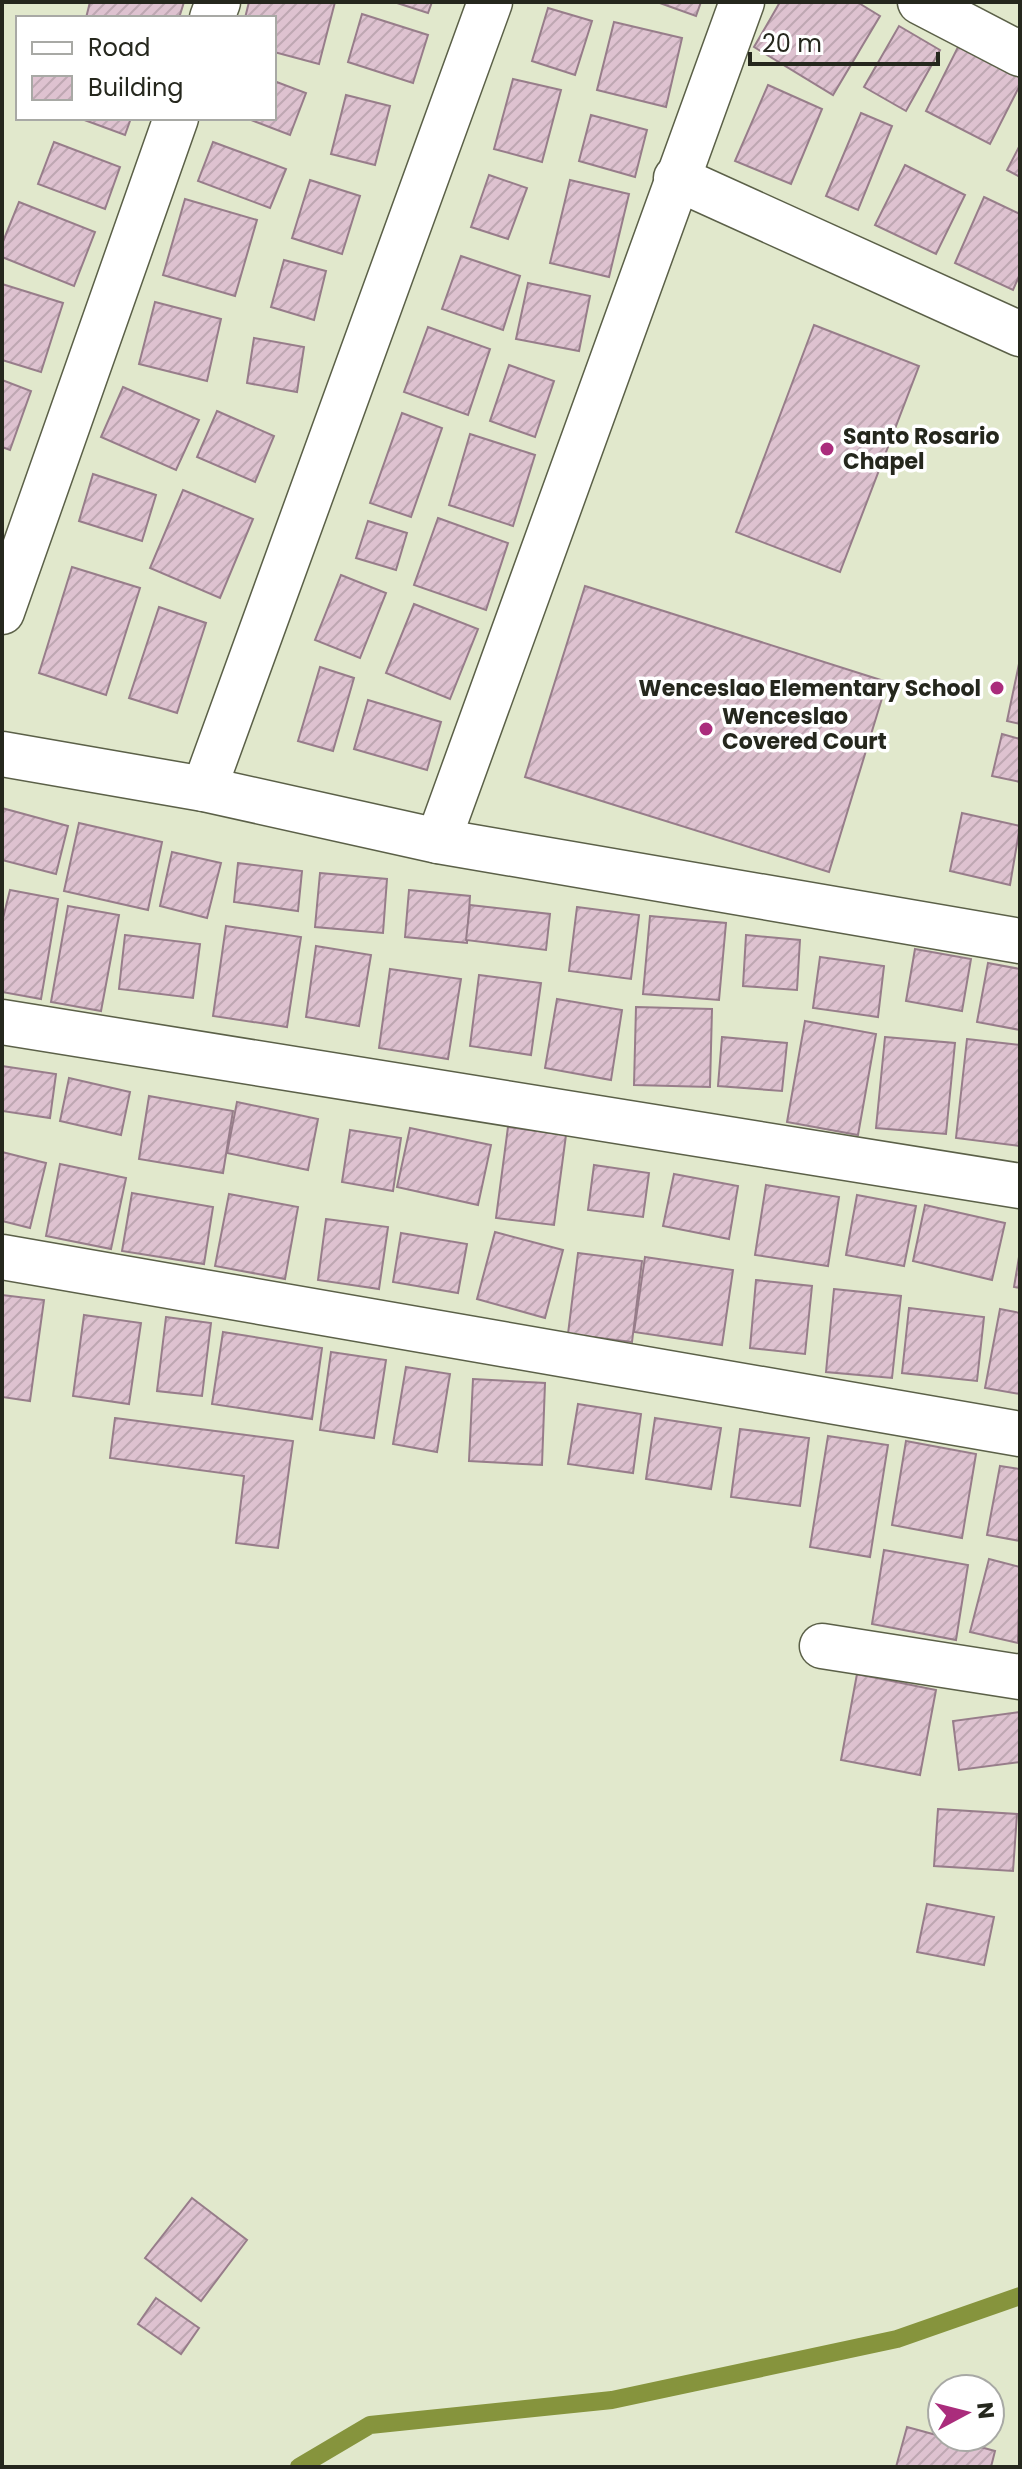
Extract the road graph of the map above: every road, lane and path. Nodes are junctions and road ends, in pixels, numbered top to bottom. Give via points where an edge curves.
1 (490, 2) edge
2 (742, 2) edge
3 (920, 2) edge
4 (1020, 54) edge
5 (175, 120) edge
6 (676, 178) junction
7 (1020, 334) edge
8 (2, 612) edge
9 (2, 754) edge
10 (204, 789) junction
11 (438, 841) junction
12 (1020, 941) edge
13 (2, 1022) edge
14 (1020, 1186) edge
15 (2, 1257) edge
16 (1020, 1434) edge
17 (822, 1646) dead end
18 (1020, 1677) edge

1 - 10 street
2 - 6 street
3 - 4 street
5 - 8 street
6 - 7 street
6 - 11 street
9 - 10 street
10 - 11 street
11 - 12 street
13 - 14 street
15 - 16 street
17 - 18 street

